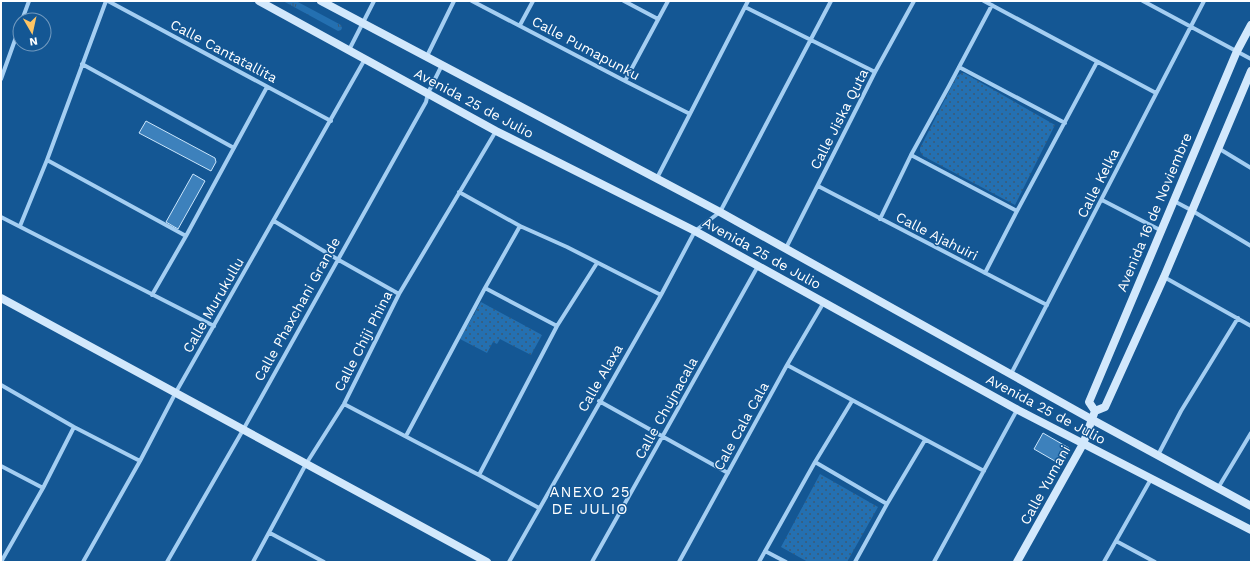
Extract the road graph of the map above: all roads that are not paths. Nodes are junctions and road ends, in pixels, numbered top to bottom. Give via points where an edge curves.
1 (29, 1) edge
2 (107, 1) edge
3 (259, 1) edge
4 (321, 1) edge
5 (374, 1) edge
6 (454, 1) edge
7 (472, 1) edge
8 (533, 1) edge
9 (624, 1) edge
10 (668, 1) edge
11 (748, 1) edge
12 (832, 1) edge
13 (914, 1) edge
14 (984, 1) edge
15 (1144, 1) edge
16 (1204, 1) edge
17 (992, 5) junction
18 (745, 7) junction
19 (25, 12) edge
20 (658, 19) junction
21 (363, 23) junction
22 (520, 25) junction
23 (1251, 25) edge
24 (1190, 26) junction
25 (811, 39) junction
26 (12, 48) edge
27 (348, 51) junction
28 (1237, 51) junction
29 (426, 56) junction
30 (365, 59) junction
31 (1251, 59) edge
32 (1097, 62) junction
33 (82, 64) junction
34 (442, 65) junction
35 (959, 67) junction
36 (1251, 71) edge
37 (875, 72) junction
38 (1, 78) edge
39 (625, 81) junction
40 (267, 87) junction
41 (1248, 87) edge
42 (428, 93) junction
43 (1156, 93) junction
44 (690, 114) junction
45 (331, 120) junction
46 (1064, 123) junction
47 (496, 131) junction
48 (234, 148) junction
49 (1218, 148) junction
50 (911, 155) junction
51 (47, 160) junction
52 (1251, 168) edge
53 (657, 178) junction
54 (818, 186) junction
55 (459, 192) junction
56 (1102, 200) junction
57 (1174, 201) junction
58 (1017, 210) junction
59 (1191, 210) junction
60 (720, 212) junction
61 (1, 217) edge
62 (880, 219) junction
63 (274, 221) junction
64 (20, 226) junction
65 (520, 226) junction
66 (1160, 230) junction
67 (696, 231) junction
68 (186, 236) junction
69 (1251, 246) edge
70 (786, 248) junction
71 (337, 259) junction
72 (597, 263) junction
73 (758, 265) junction
74 (985, 273) junction
75 (1164, 277) junction
76 (485, 288) junction
77 (399, 294) junction
78 (152, 295) junction
79 (661, 295) junction
80 (1, 298) edge
81 (824, 302) junction
82 (1047, 305) junction
83 (1238, 318) junction
84 (214, 326) junction
85 (557, 326) junction
86 (1251, 326) edge
87 (788, 365) junction
88 (1011, 374) junction
89 (1, 385) edge
90 (176, 392) junction
91 (599, 401) junction
92 (852, 401) junction
93 (344, 404) junction
94 (1018, 410) junction
95 (1093, 415) junction
96 (74, 427) junction
97 (243, 430) junction
98 (1251, 433) edge
99 (406, 436) junction
100 (663, 436) junction
101 (925, 440) junction
102 (1083, 444) junction
103 (1158, 455) junction
104 (140, 461) junction
105 (815, 462) junction
106 (306, 464) junction
107 (1, 466) edge
108 (984, 471) junction
109 (728, 473) junction
110 (479, 475) junction
111 (1151, 479) junction
112 (43, 488) junction
113 (1218, 488) junction
114 (887, 504) junction
115 (1251, 506) edge
116 (539, 508) junction
117 (1251, 530) edge
118 (270, 533) junction
119 (1116, 541) junction
120 (765, 551) junction
121 (1, 562) edge
122 (83, 562) edge
123 (167, 562) edge
124 (253, 562) edge
125 (324, 562) edge
126 (487, 562) edge
127 (509, 562) edge
128 (592, 562) edge
129 (679, 562) edge
130 (759, 562) edge
131 (786, 562) edge
132 (855, 562) edge
133 (934, 562) edge
134 (1018, 562) edge
135 (1104, 562) edge
136 (1155, 562) edge

1 - 19 street
2 - 33 street
2 - 40 street, Calle Cantatallita
3 - 27 main road, Avenida 25 de Julio
4 - 21 main road, Avenida 25 de Julio
5 - 21 street
6 - 29 street
7 - 22 street, Calle Pumapunku
8 - 22 street
9 - 20 street
10 - 20 street
11 - 18 street
12 - 25 street
13 - 37 street, Calle Jiska Quta
14 - 17 street
15 - 24 street
16 - 24 street, Calle Kelka
17 - 32 street
17 - 35 street
18 - 25 street
18 - 44 street
20 - 39 street
21 - 27 street
21 - 29 main road, Avenida 25 de Julio
22 - 39 street, Calle Pumapunku
23 - 28 main road, Avenida 16 de Noviembre
24 - 28 street
24 - 43 street, Calle Kelka
25 - 37 street
25 - 60 street
26 - 38 street
27 - 30 main road, Avenida 25 de Julio
28 - 31 street
28 - 57 main road, Avenida 16 de Noviembre
29 - 34 main road, Avenida 25 de Julio
30 - 42 main road, Avenida 25 de Julio
30 - 45 street, Calle Murukullu
32 - 43 street
32 - 46 street
33 - 48 street
33 - 51 street
34 - 42 street, Calle Phaxchani Grande
34 - 53 main road, Avenida 25 de Julio
35 - 46 street
35 - 50 street
36 - 41 main road
37 - 54 street, Calle Jiska Quta
39 - 44 street, Calle Pumapunku
40 - 45 street, Calle Cantatallita
40 - 48 street
41 - 49 main road
42 - 47 main road, Avenida 25 de Julio
42 - 71 street, Calle Phaxchani Grande via 426,102
43 - 56 street, Calle Kelka
44 - 53 street
45 - 63 street, Calle Murukullu
46 - 58 street
47 - 55 street, Calle Chiji Phina
47 - 67 main road, Avenida 25 de Julio
48 - 68 street
49 - 52 street
49 - 59 main road
50 - 58 street
50 - 62 street
51 - 64 street
51 - 68 street
53 - 60 main road, Avenida 25 de Julio
54 - 62 street, Calle Ajahuiri
54 - 70 street, Calle Jiska Quta
55 - 65 street
55 - 77 street, Calle Chiji Phina
56 - 66 street
56 - 82 street, Calle Kelka
57 - 59 street
57 - 66 main road, Avenida 16 de Noviembre
58 - 74 street
59 - 69 street
59 - 75 main road
60 - 67 street, Calle Alaxa
60 - 70 main road, Avenida 25 de Julio
61 - 64 street
62 - 74 street, Calle Ajahuiri
63 - 71 street
63 - 84 street, Calle Murukullu
64 - 78 street
65 - 72 street
65 - 76 street
66 - 95 main road, Avenida 16 de Noviembre via 1089,402
67 - 73 main road, Avenida 25 de Julio
67 - 79 street, Calle Alaxa
68 - 78 street
70 - 88 main road, Avenida 25 de Julio
71 - 77 street
71 - 97 street, Calle Phaxchani Grande
72 - 79 street
72 - 85 street
73 - 81 main road, Avenida 25 de Julio
73 - 100 street, Calle Chujnacala
74 - 82 street, Calle Ajahuiri
75 - 83 street
75 - 95 main road via 1105,407
76 - 85 street
76 - 99 street
77 - 93 street, Calle Chiji Phina
78 - 84 street
79 - 91 street, Calle Alaxa
80 - 90 main road
81 - 87 street, Cale Cala Cala
81 - 94 main road, Avenida 25 de Julio
82 - 88 street, Calle Kelka
83 - 86 street
83 - 103 street via 1181,411
84 - 90 street, Calle Murukullu
85 - 110 street
87 - 92 street
87 - 109 street, Cale Cala Cala
88 - 95 main road, Avenida 25 de Julio
89 - 96 street
90 - 97 main road
90 - 104 street, Calle Murukullu
91 - 100 street
91 - 116 street, Calle Alaxa
92 - 101 street
92 - 105 street
93 - 99 street
93 - 106 street, Calle Chiji Phina
94 - 102 main road, Avenida 25 de Julio
94 - 108 street
95 - 102 main road, Calle Yumani
95 - 103 main road, Avenida 25 de Julio
96 - 104 street
96 - 112 street
97 - 106 main road
97 - 123 street, Calle Phaxchani Grande
98 - 113 street
99 - 110 street
100 - 109 street
100 - 128 street, Calle Chujnacala
101 - 108 street
101 - 114 street
102 - 111 main road, Avenida 25 de Julio
102 - 134 main road, Calle Yumani
103 - 113 main road, Avenida 25 de Julio
104 - 122 street, Calle Murukullu
105 - 114 street
105 - 120 street
106 - 118 street, Calle Chiji Phina
106 - 126 main road
107 - 112 street
108 - 133 street
109 - 129 street, Cale Cala Cala
110 - 116 street
111 - 117 main road, Avenida 25 de Julio
111 - 119 street
112 - 121 street
113 - 115 main road, Avenida 25 de Julio
114 - 132 street
116 - 127 street, Calle Alaxa
118 - 124 street, Calle Chiji Phina
118 - 125 street
119 - 135 street
119 - 136 street
120 - 130 street
120 - 131 street

